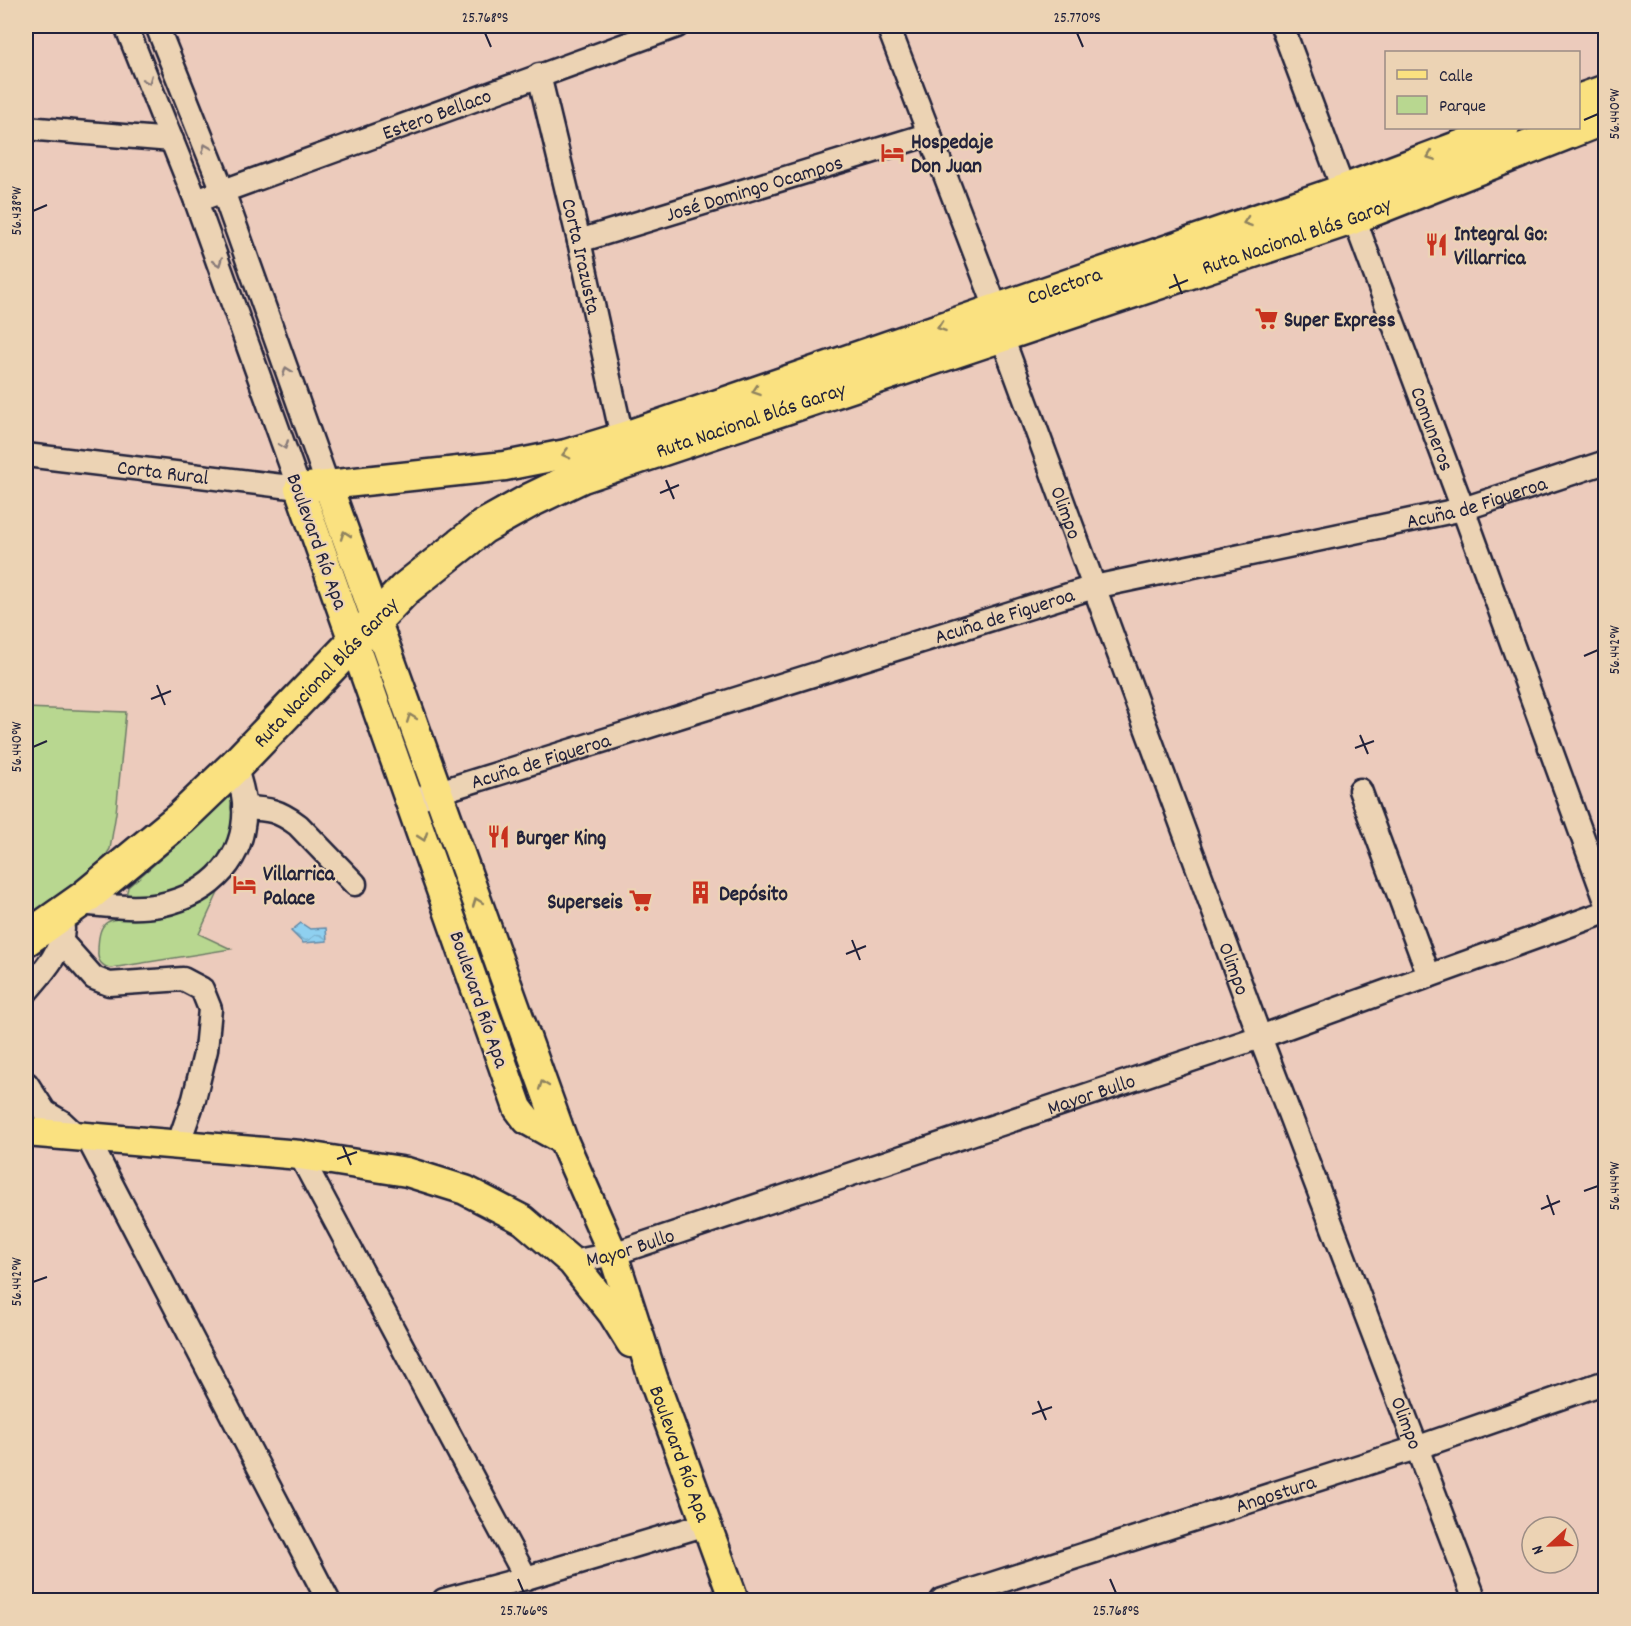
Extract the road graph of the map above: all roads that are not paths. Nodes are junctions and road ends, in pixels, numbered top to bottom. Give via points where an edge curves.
1 (126, 26) edge
2 (157, 26) edge
3 (677, 26) edge
4 (888, 26) edge
5 (1282, 26) edge
6 (539, 75) junction
7 (1605, 89) edge
8 (1580, 98) edge
9 (1605, 117) edge
10 (1580, 125) edge
11 (26, 128) edge
12 (1503, 129) edge
13 (1569, 129) edge
14 (930, 134) junction
15 (172, 140) junction
16 (223, 191) junction
17 (196, 201) junction
18 (1348, 203) junction
19 (579, 241) junction
20 (999, 321) junction
21 (622, 437) junction
22 (26, 455) edge
23 (1605, 462) edge
24 (328, 486) junction
25 (299, 488) junction
26 (1463, 508) junction
27 (1094, 587) junction
28 (365, 631) junction
29 (235, 766) junction
30 (1360, 790) dead end
31 (438, 792) junction
32 (411, 801) junction
33 (244, 808) junction
34 (356, 884) dead end
35 (1605, 901) edge
36 (1605, 912) edge
37 (67, 919) junction
38 (26, 939) edge
39 (1429, 976) junction
40 (26, 992) edge
41 (1260, 1038) junction
42 (27, 1084) dead end
43 (26, 1132) edge
44 (82, 1137) junction
45 (563, 1140) junction
46 (178, 1145) junction
47 (300, 1155) junction
48 (613, 1254) junction
49 (572, 1262) junction
50 (653, 1378) junction
51 (1605, 1382) edge
52 (1416, 1448) junction
53 (707, 1524) junction
54 (526, 1578) junction
55 (328, 1600) edge
56 (444, 1600) edge
57 (734, 1600) edge
58 (942, 1600) edge
59 (1475, 1600) edge

1 -> 15 street, Boulevard Río Apa
16 -> 2 street, Boulevard Río Apa
3 - 6 street, Estero Bellaco
4 - 14 street, Olimpo
5 - 18 street, Comuneros
6 - 16 street, Estero Bellaco
6 - 19 street, Corta Irazusta
7 - 8 main road
9 - 10 highway, Ruta Nacional Blás Garay
11 - 15 street
12 -> 18 main road
13 - 18 highway, Ruta Nacional Blás Garay
14 - 19 street, José Domingo Ocampos
14 - 20 street, Olimpo
15 - 17 street, Boulevard Río Apa
16 - 17 street, Estero Bellaco
24 -> 16 street, Boulevard Río Apa
17 -> 25 street, Boulevard Río Apa
18 - 20 highway, Ruta Nacional Blás Garay
18 - 26 street, Comuneros
19 - 21 street, Corta Irazusta
20 -> 21 main road
20 - 27 street, Olimpo
20 - 28 highway, Ruta Nacional Blás Garay via 581,476 531,500 483,526 405,589
21 -> 24 main road via 506,466
22 - 25 street, Corta Rural
23 - 26 street, Acuña de Figueroa
24 - 25 main road
28 -> 24 main road, Boulevard Río Apa
25 - 28 main road, Boulevard Río Apa
26 - 27 street, Acuña de Figueroa
26 - 35 street, Comuneros
27 - 31 street, Acuña de Figueroa
27 - 41 street, Olimpo
28 - 29 highway, Ruta Nacional Blás Garay
31 -> 28 main road, Boulevard Río Apa
28 - 32 main road, Boulevard Río Apa
29 - 33 street
29 - 37 highway, Ruta Nacional Blás Garay
30 - 39 street
31 - 32 street, Acuña de Figueroa
45 -> 31 main road, Boulevard Río Apa
32 -> 45 main road, Boulevard Río Apa via 518,1108 527,1120
33 - 34 street via 264,809 288,817
33 - 37 street via 242,834 235,854 204,888 158,905
36 - 39 street, Mayor Bullo
37 - 38 highway, Ruta Nacional Blás Garay
37 - 40 street via 44,970
37 - 46 street via 94,978 110,984 183,979 202,989 210,1009 206,1050
39 - 41 street, Mayor Bullo
41 - 48 street, Mayor Bullo
41 - 52 street, Olimpo
42 - 44 street via 45,1112
43 - 44 main road
44 - 46 main road
44 - 55 street
45 - 48 main road, Boulevard Río Apa
46 - 47 main road
47 - 49 main road via 407,1172 465,1190 523,1220
47 - 54 street
48 - 49 street, Mayor Bullo
48 - 50 main road, Boulevard Río Apa
49 - 50 main road via 613,1314
50 - 53 main road, Boulevard Río Apa
51 - 52 street, Angostura
52 - 58 street, Angostura
52 - 59 street, Olimpo
53 - 54 street
53 - 57 main road, Boulevard Río Apa
54 - 56 street

